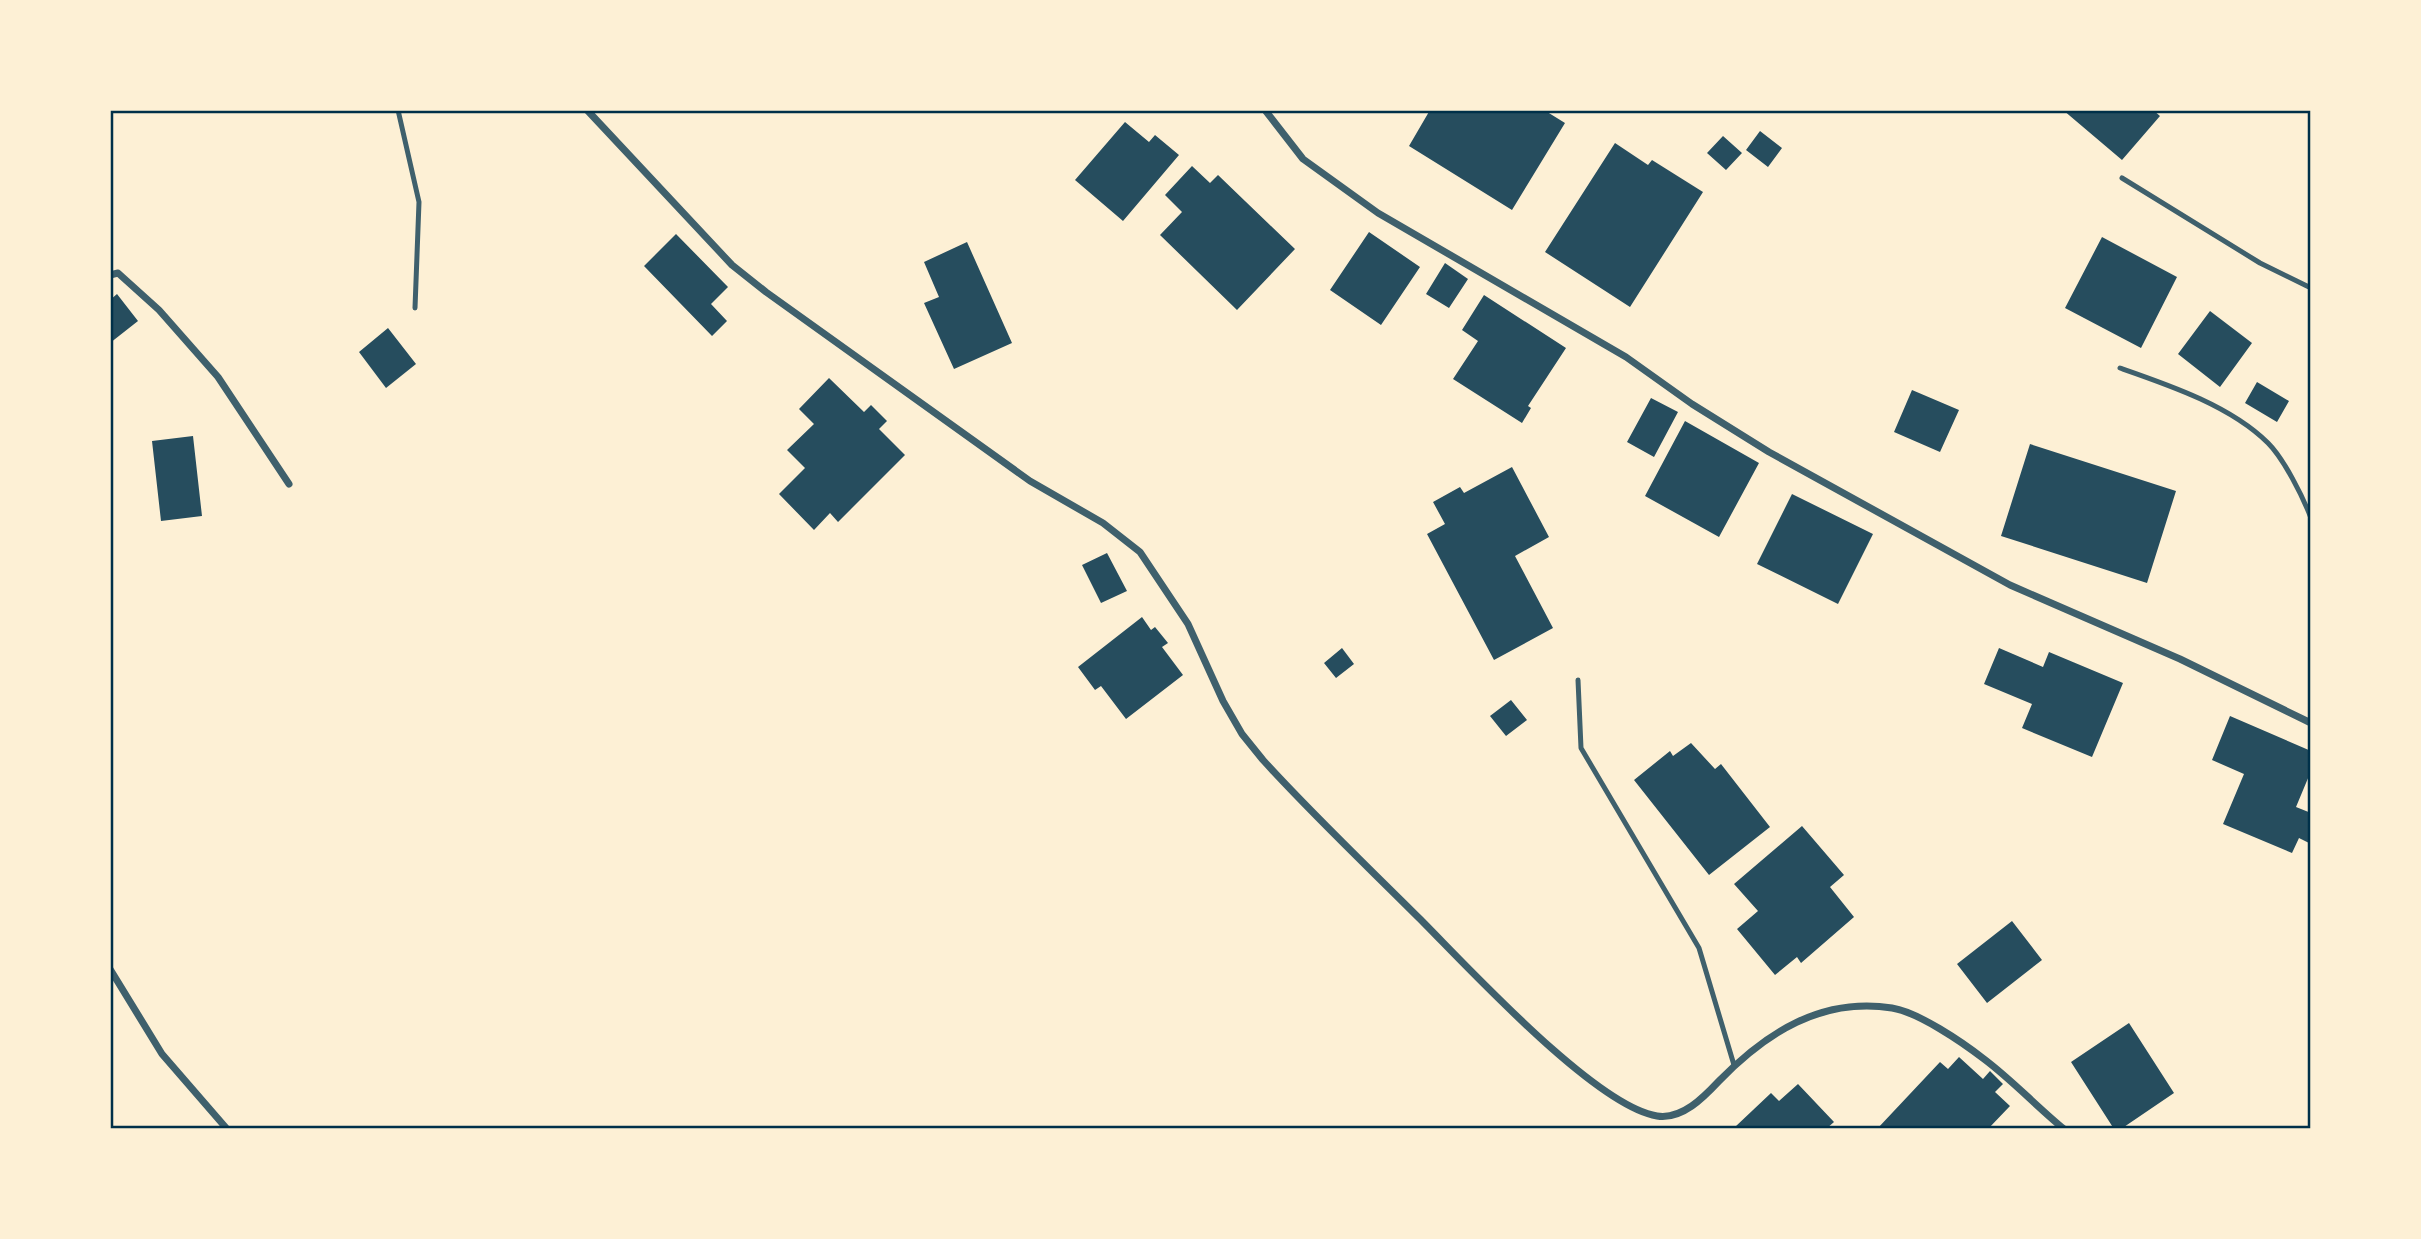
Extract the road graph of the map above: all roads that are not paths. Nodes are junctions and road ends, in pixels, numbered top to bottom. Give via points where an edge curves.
1 (398, 110) edge
2 (587, 110) edge
3 (1265, 110) edge
4 (2122, 178) dead end
5 (110, 275) edge
6 (2311, 288) edge
7 (415, 307) dead end
8 (2120, 368) dead end
9 (289, 484) dead end
10 (2311, 518) edge
11 (1578, 680) dead end
12 (2311, 723) edge
13 (110, 970) edge
14 (1734, 1065) junction
15 (228, 1129) edge
16 (2064, 1129) edge

1 - 7 lane via 419,202
2 - 14 street via 732,265 1030,481 1103,523 1140,552 1188,624 1223,701 1249,743 1291,791 1540,1038 1613,1095 1658,1116 1688,1109
3 - 12 street via 1303,159 1378,213 1626,357 1769,452 2010,585 2180,659
4 - 6 lane via 2260,263
5 - 9 street via 118,273 159,310 218,377
8 - 10 lane via 2188,392 2269,444
11 - 14 lane via 1581,748 1699,948
13 - 15 street via 162,1054
14 - 16 street via 1771,1035 1817,1012 1840,1007 1893,1008 1985,1059

